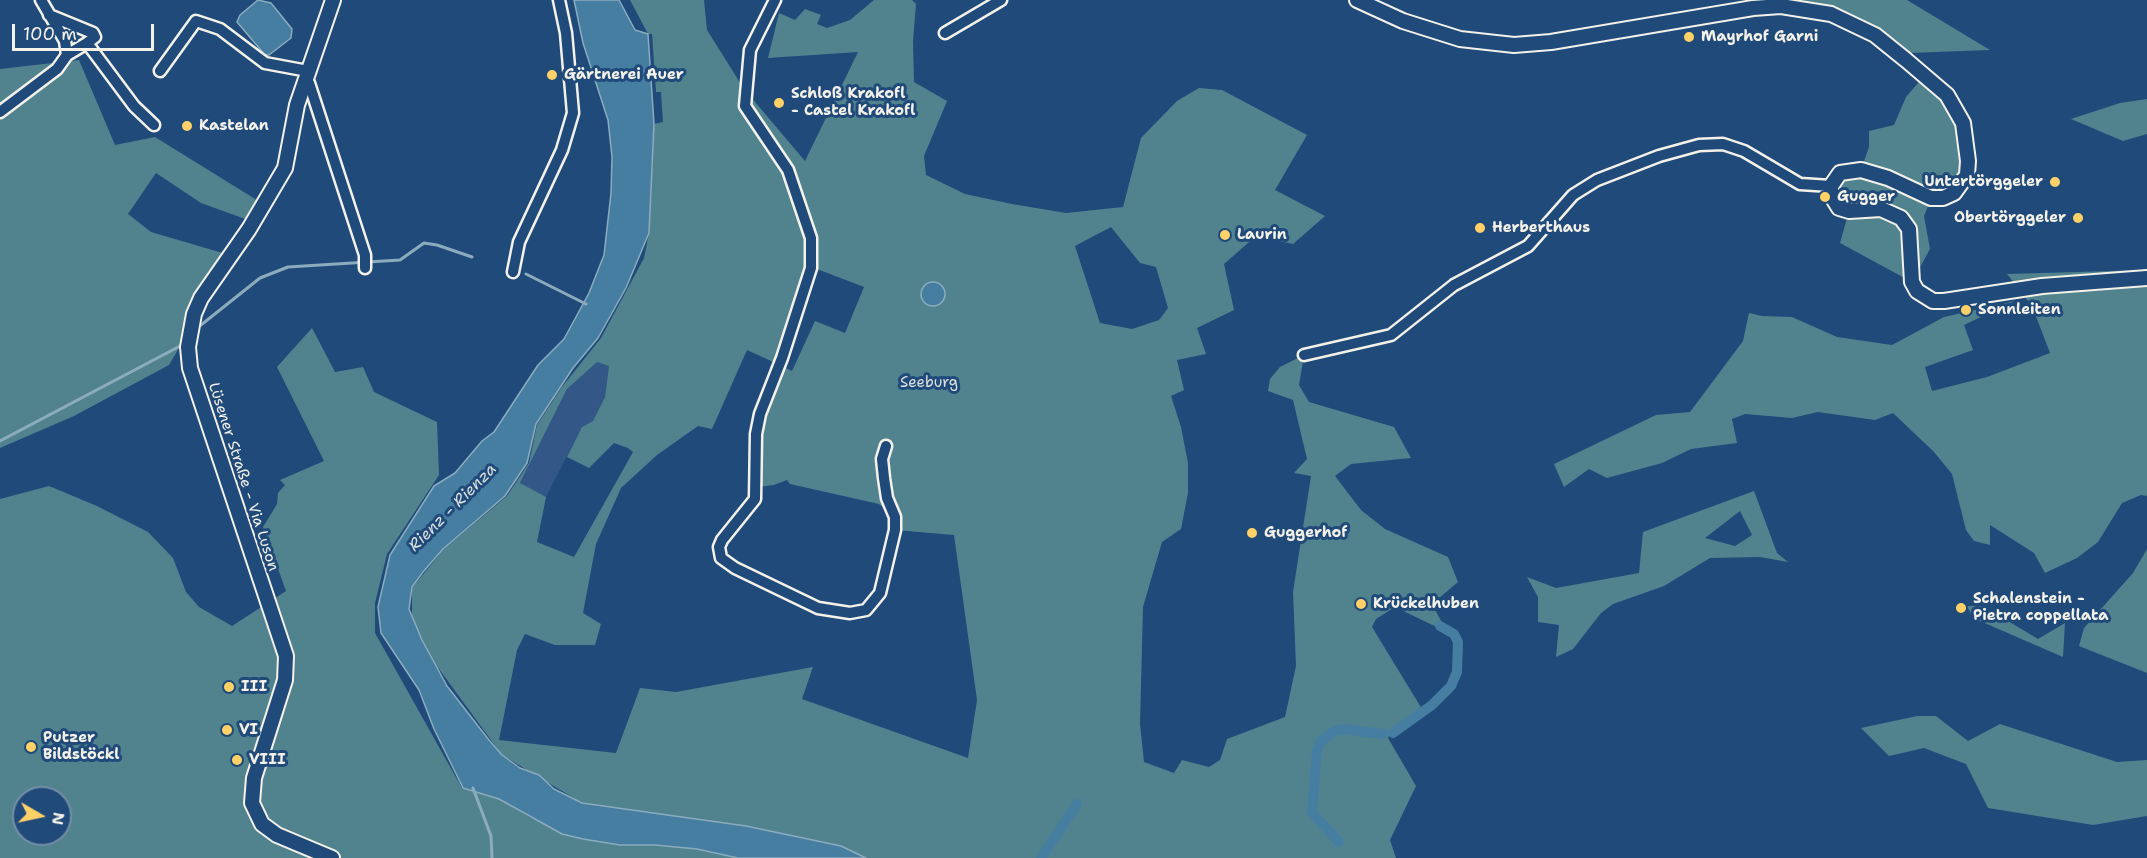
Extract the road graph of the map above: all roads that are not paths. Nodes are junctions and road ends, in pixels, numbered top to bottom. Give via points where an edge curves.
1 (41, 0) edge
2 (333, 0) edge
3 (559, 0) edge
4 (775, 0) edge
5 (1001, 0) edge
6 (1358, 0) edge
7 (49, 15) junction
8 (945, 33) dead end
9 (87, 44) junction
10 (67, 55) junction
11 (160, 71) dead end
12 (307, 76) junction
13 (0, 112) edge
14 (154, 125) dead end
15 (1831, 186) junction
16 (365, 263) dead end
17 (513, 272) dead end
18 (2147, 278) edge
19 (1304, 355) dead end
20 (886, 446) dead end
21 (332, 858) edge

1 - 7 street
2 - 12 street, Lüsener Straße - Via Luson
3 - 17 street via 573,113 562,150 519,242
4 - 20 street via 750,50 745,106 788,170 811,238 811,268 760,414 755,499 722,540 721,558 818,608 850,613 866,610 880,593 895,530 895,517 886,498 882,459
5 - 8 street
6 - 15 street via 1419,26 1473,42 1514,45 1753,8 1781,6 1831,14 1875,35 1947,95 1963,123 1968,161 1961,187 1943,198 1931,198 1861,170 1840,173
7 - 9 street via 93,33 95,37
7 - 10 street via 65,41
9 - 10 street
9 - 14 street via 134,106
10 - 13 street via 57,69
11 - 12 street via 196,21 220,29 265,63
12 - 16 street
12 - 21 street, Lüsener Straße - Via Luson via 285,168 201,298 190,330 188,359 285,656 285,680 254,778 252,803 262,824 278,835
15 - 18 street via 1831,195 1839,208 1881,209 1901,218 1909,229 1912,282 1925,297 1944,301 2042,286
15 - 19 street via 1800,184 1734,147 1712,144 1685,148 1597,180 1573,195 1528,246 1454,285 1391,335

